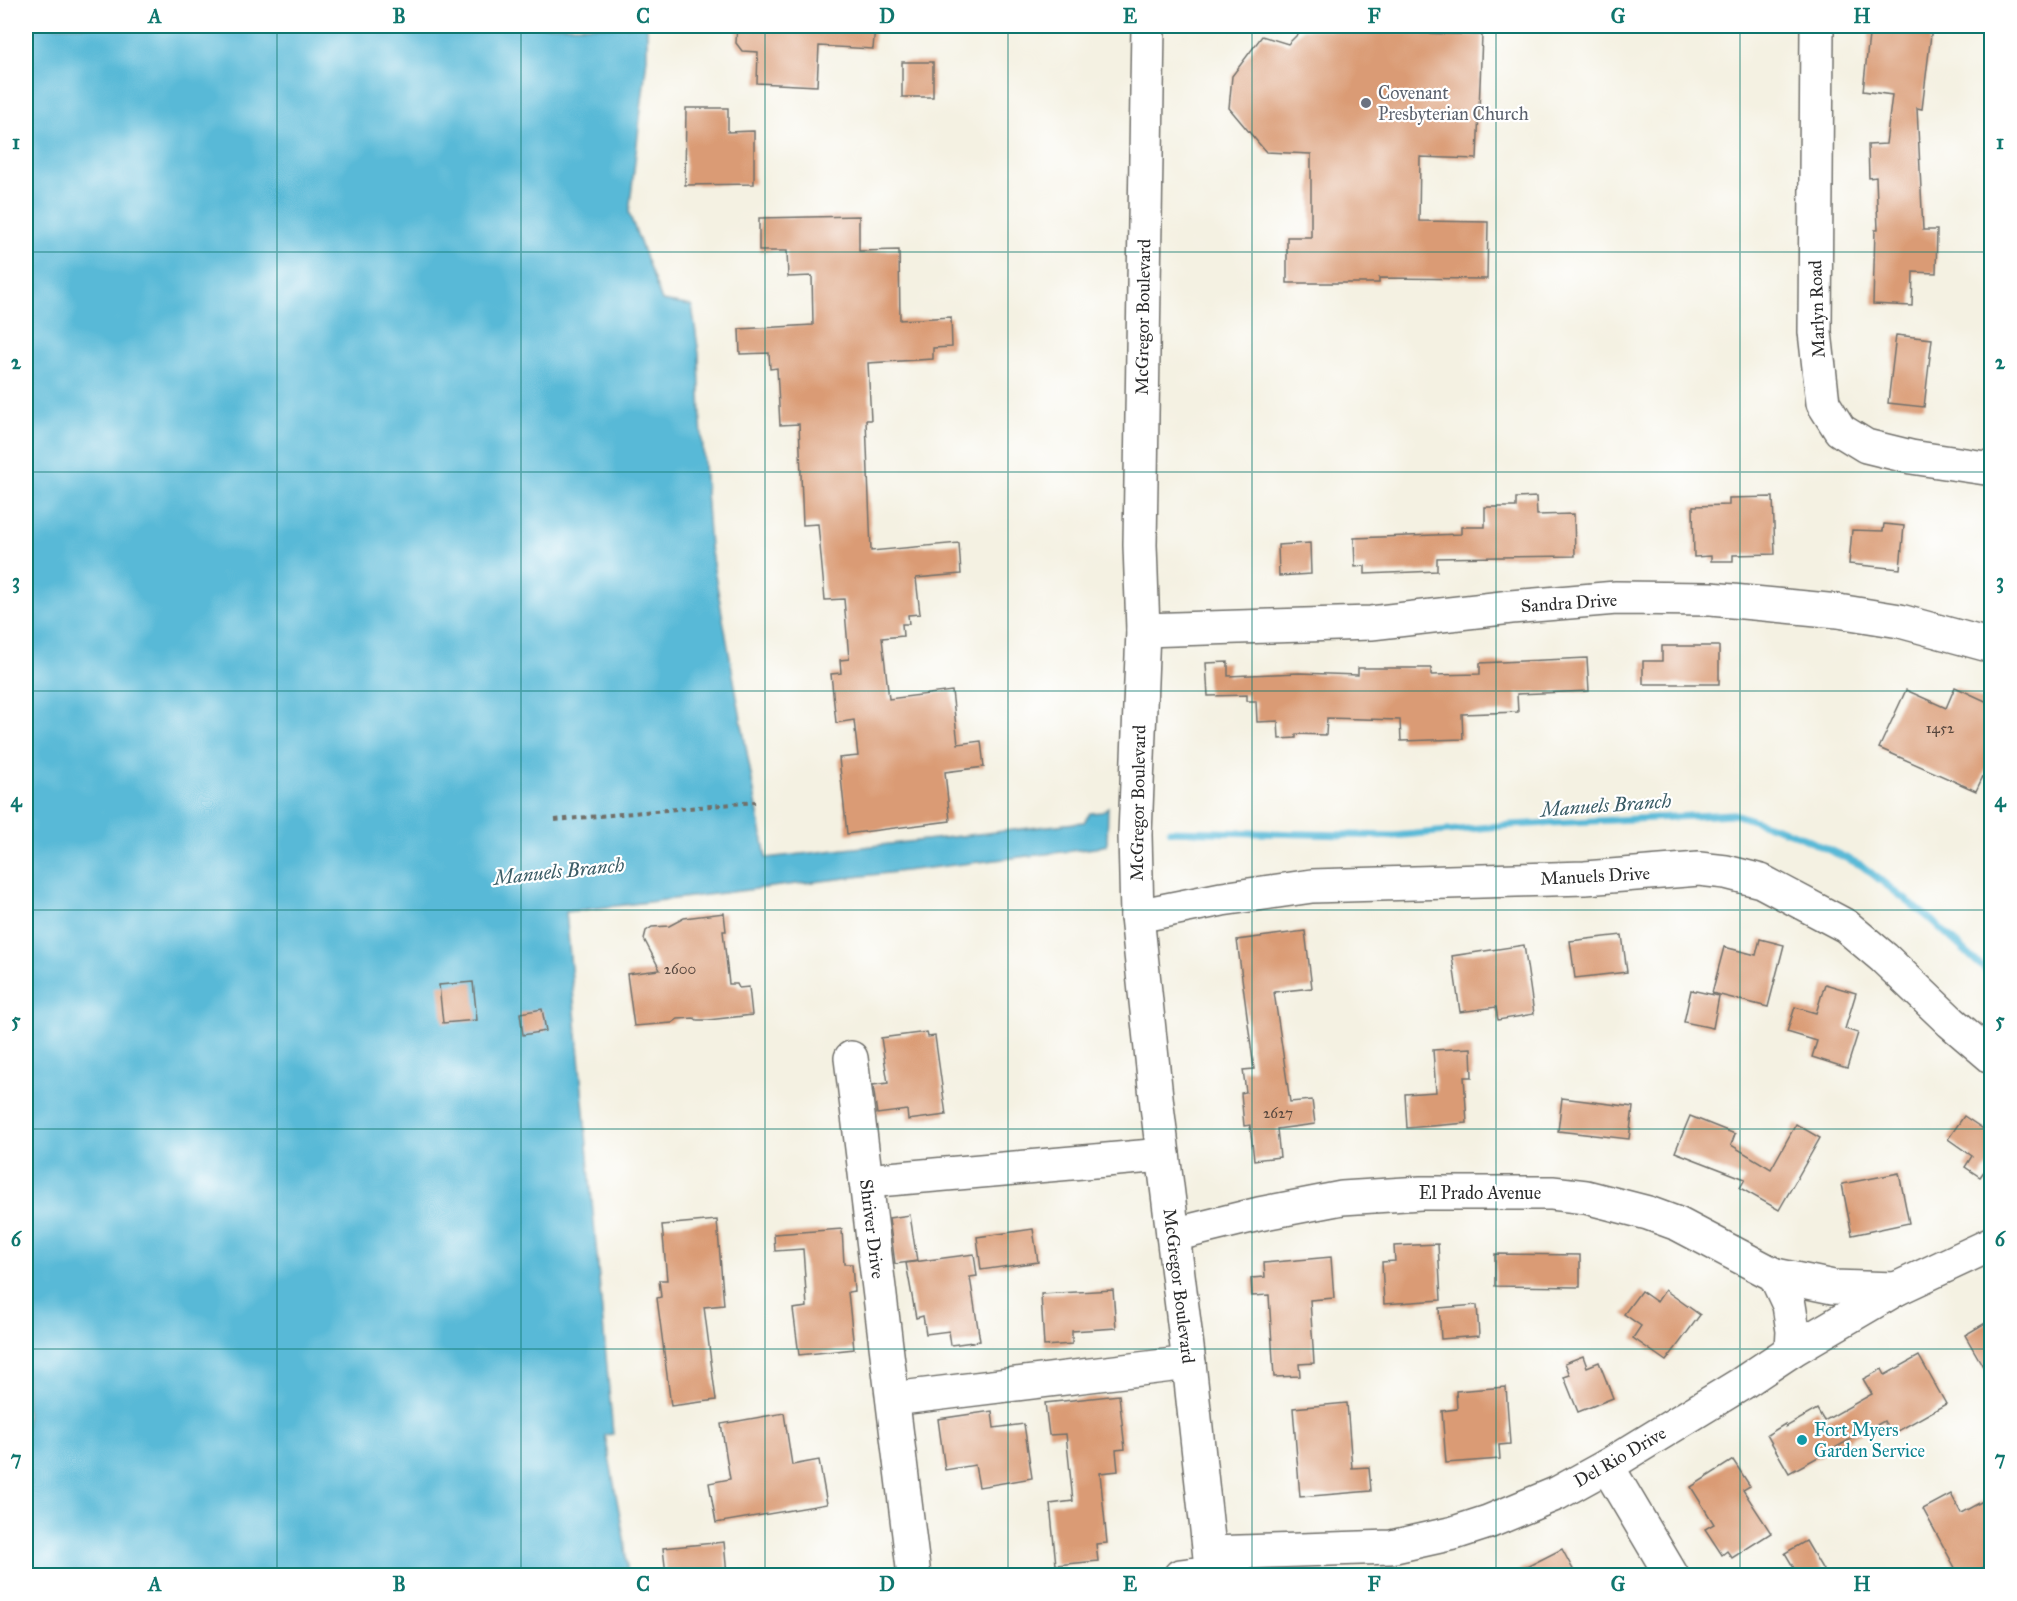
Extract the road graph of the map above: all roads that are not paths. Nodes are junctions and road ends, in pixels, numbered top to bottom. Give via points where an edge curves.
1 (1148, 26) edge
2 (1817, 26) edge
3 (1992, 469) edge
4 (1143, 630) junction
5 (1992, 646) edge
6 (1137, 916) junction
7 (1992, 1057) edge
8 (851, 1058) dead end
9 (1163, 1155) junction
10 (866, 1181) junction
11 (1173, 1235) junction
12 (1992, 1244) edge
13 (1775, 1275) junction
14 (1896, 1289) junction
15 (1792, 1350) junction
16 (1189, 1363) junction
17 (893, 1399) junction
18 (1607, 1466) junction
19 (1211, 1567) edge
20 (914, 1575) edge
21 (1180, 1575) edge
22 (1672, 1575) edge

1 - 4 street, McGregor Boulevard via 1140,545
2 - 3 street, Marlyn Road via 1815,332 1823,403 1840,430 1866,447
4 - 5 street, Sandra Drive via 1371,623 1616,598 1711,599 1848,612 1900,621
4 - 6 street, McGregor Boulevard via 1135,835
6 - 7 street, Manuels Drive via 1222,898 1312,886 1551,879 1699,869 1726,872 1761,881 1846,927
6 - 9 street, McGregor Boulevard
8 - 10 street, Shriver Drive
9 - 10 street
9 - 11 street, McGregor Boulevard
10 - 17 street, Shriver Drive
11 - 13 street, El Prado Avenue via 1342,1198 1421,1193 1552,1193 1615,1203 1658,1216
11 - 16 street, McGregor Boulevard
12 - 14 street, Del Rio Drive
13 - 14 street, El Prado Avenue via 1833,1287
13 - 15 street via 1789,1305
14 - 15 street, Del Rio Drive
15 - 18 street, Del Rio Drive
16 - 17 street
16 - 19 street, McGregor Boulevard
17 - 20 street, Shriver Drive
18 - 19 street, Del Rio Drive via 1558,1493 1454,1533 1391,1547
18 - 22 street
19 - 21 street, Del Rio Drive

